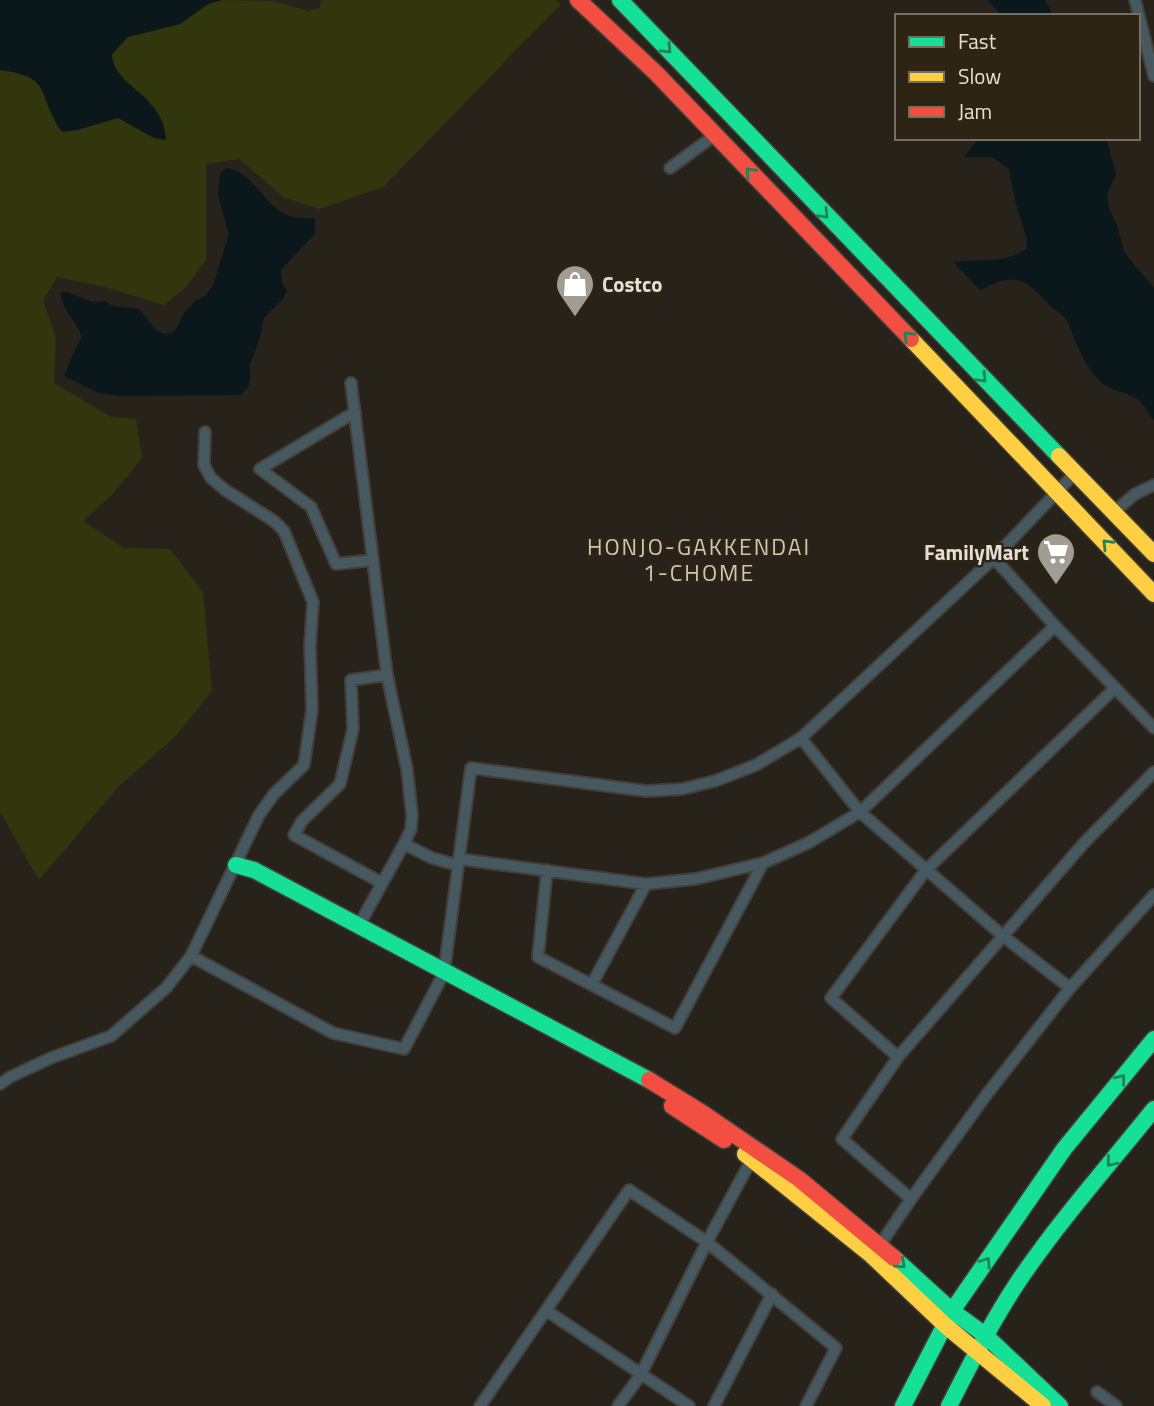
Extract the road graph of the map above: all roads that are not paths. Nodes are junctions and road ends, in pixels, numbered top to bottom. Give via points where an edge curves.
1 (578, 0) edge
2 (620, 0) edge
3 (1140, 19) edge
4 (1154, 20) edge
5 (1141, 23) junction
6 (1154, 76) edge
7 (732, 117) junction
8 (715, 135) junction
9 (670, 169) dead end
10 (876, 268) junction
11 (859, 285) junction
12 (351, 383) dead end
13 (355, 412) junction
14 (205, 432) dead end
15 (1075, 473) junction
16 (1154, 485) edge
17 (1056, 492) junction
18 (1114, 512) junction
19 (1154, 554) edge
20 (994, 558) junction
21 (373, 560) junction
22 (1154, 594) edge
23 (1055, 626) junction
24 (387, 675) junction
25 (1115, 688) junction
26 (1154, 728) edge
27 (801, 738) junction
28 (1154, 772) edge
29 (860, 812) junction
30 (404, 844) junction
31 (458, 862) junction
32 (763, 863) junction
33 (236, 865) junction
34 (547, 870) junction
35 (926, 870) junction
36 (382, 883) junction
37 (646, 884) junction
38 (1154, 895) edge
39 (358, 927) junction
40 (1003, 936) junction
41 (191, 956) junction
42 (442, 977) junction
43 (592, 984) junction
44 (1070, 988) junction
45 (1154, 1039) edge
46 (898, 1057) junction
47 (0, 1084) edge
48 (1154, 1109) edge
49 (755, 1154) junction
50 (911, 1199) junction
51 (707, 1242) junction
52 (880, 1245) junction
53 (772, 1294) junction
54 (547, 1311) junction
55 (949, 1319) junction
56 (985, 1335) junction
57 (977, 1351) junction
58 (640, 1376) junction
59 (1097, 1392) dead end
60 (1054, 1405) edge
61 (480, 1406) edge
62 (618, 1406) edge
63 (689, 1406) edge
64 (714, 1406) edge
65 (806, 1406) edge
66 (903, 1406) edge
67 (949, 1406) edge
68 (1116, 1406) edge

1 - 8 street
2 -> 7 street
3 - 5 street
4 - 5 street
5 - 6 street
7 - 8 street
7 -> 10 street
8 - 9 street
11 -> 8 street
10 - 11 street
10 -> 15 street
17 -> 11 street
12 - 13 street
13 - 21 street
13 - 21 street via 260,469 311,507 337,564
14 - 33 street via 204,464 211,478 284,531 313,602 312,710 304,765 274,794
15 - 17 street
15 - 18 street
16 - 18 street
17 - 20 street
22 -> 17 street
18 - 19 street
20 - 23 street
20 - 27 street
21 - 24 street
23 - 25 street
23 - 29 street
24 - 30 street via 412,815
24 - 36 street via 351,680 353,729 340,784 294,835
25 - 26 street
25 - 35 street
27 - 29 street
27 - 31 street via 756,765 682,789 646,791 471,768
28 - 40 street
29 - 32 street
29 - 35 street
30 - 31 street via 432,858
30 - 36 street
31 - 34 street
31 - 42 street
32 - 37 street via 695,879
32 - 43 street via 675,1028
33 - 39 street via 254,870
33 - 41 street
33 - 42 street via 249,879
34 - 37 street
34 - 43 street via 538,957
35 - 40 street
35 - 46 street via 831,998
36 - 39 street
37 - 43 street
38 - 44 street
39 - 42 street
40 - 44 street
40 - 46 street
41 - 42 street via 333,1033 404,1049
41 - 47 street via 166,988 111,1036 51,1058
42 - 49 street via 660,1086
44 - 50 street
55 -> 45 street via 1064,1149
46 - 50 street via 842,1139
48 -> 56 street via 1021,1279
49 - 51 street
49 - 52 street via 799,1179
49 - 55 street
50 - 52 street
51 - 53 street
51 - 54 street via 629,1190
51 - 58 street
52 -> 55 street
53 - 64 street
53 - 65 street via 836,1349
54 - 58 street
54 - 61 street
55 - 56 street
55 - 57 street
55 - 66 street
56 - 57 street
56 - 60 street
57 - 60 street
57 - 67 street
58 - 62 street
58 - 63 street
59 - 68 street

